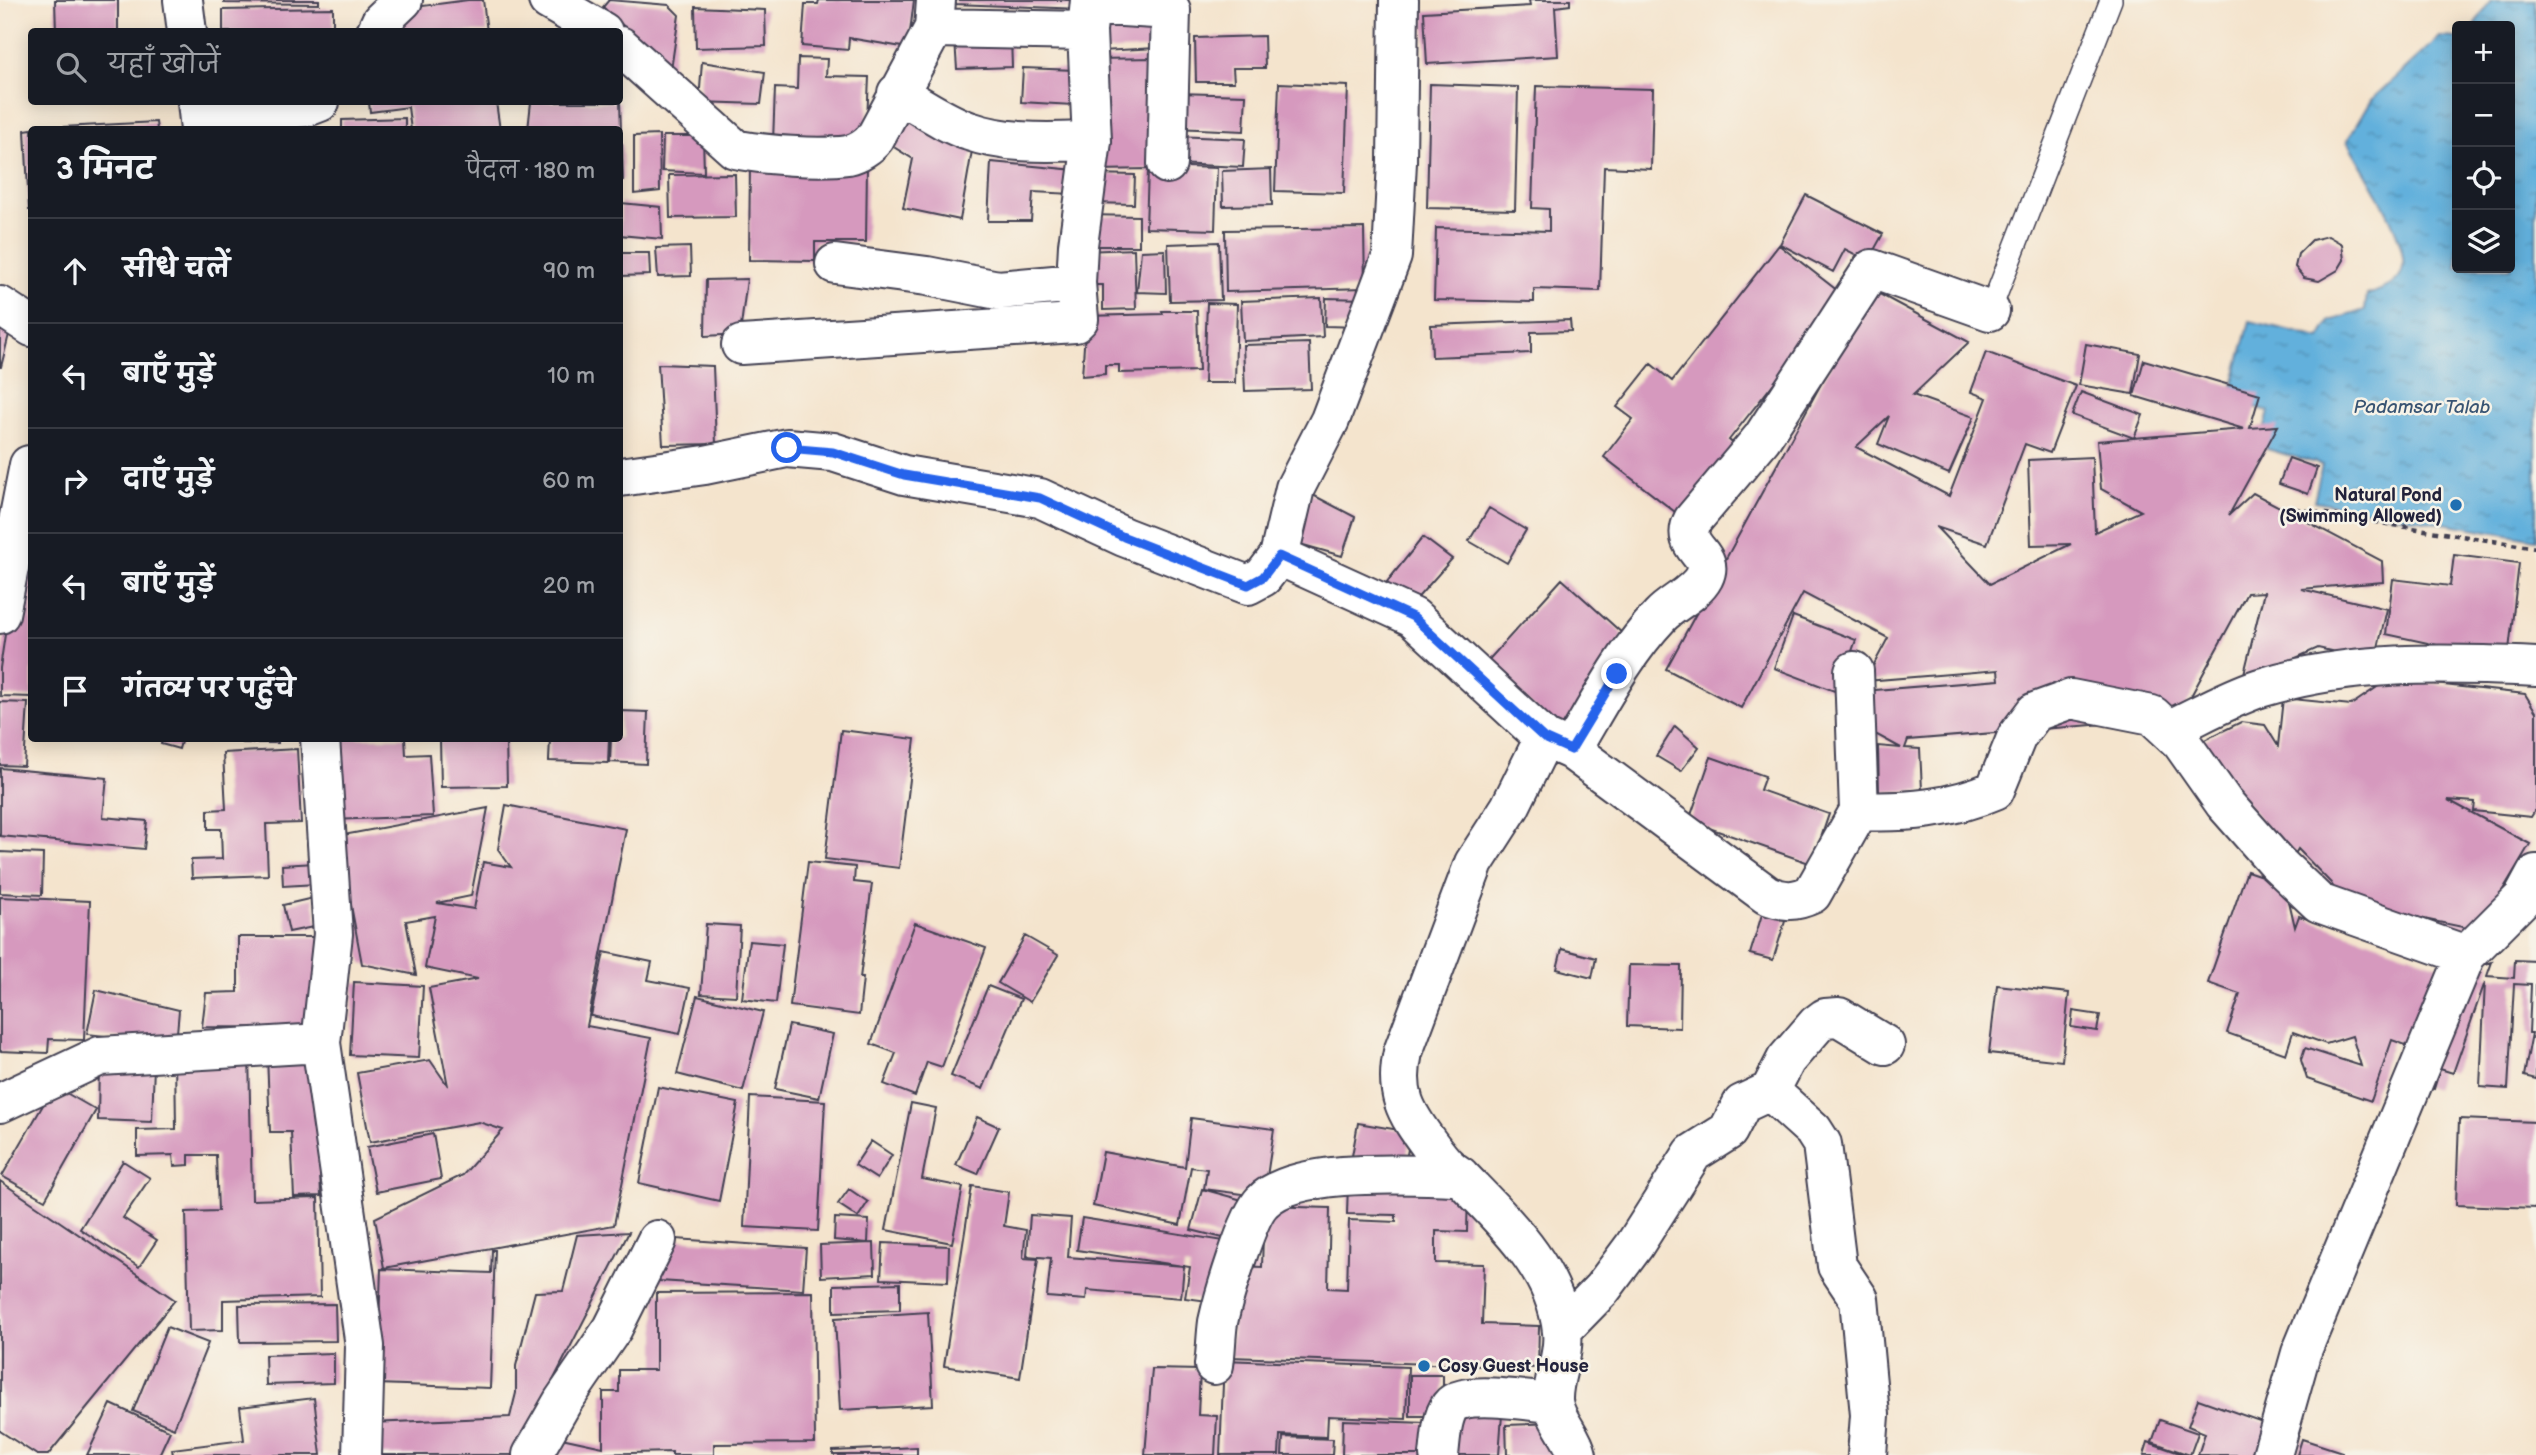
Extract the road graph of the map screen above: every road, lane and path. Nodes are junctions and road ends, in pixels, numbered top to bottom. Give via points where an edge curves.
1 (183, 0) edge
2 (403, 0) edge
3 (548, 0) edge
4 (1399, 0) edge
5 (2111, 0) edge
6 (1171, 5) edge
7 (1089, 12) edge
8 (935, 14) edge
9 (186, 28) edge
10 (377, 28) edge
11 (596, 28) edge
12 (623, 49) edge
13 (897, 93) junction
14 (312, 105) edge
15 (199, 116) edge
16 (1092, 141) junction
17 (1167, 164) dead end
18 (835, 264) dead end
19 (1076, 283) junction
20 (0, 306) edge
21 (1990, 311) joint
22 (28, 324) edge
23 (741, 345) dead end
24 (28, 470) edge
25 (623, 477) edge
26 (2295, 509) dead end
27 (2536, 548) edge
28 (1279, 556) junction
29 (0, 614) edge
30 (2536, 667) edge
31 (1854, 671) dead end
32 (2168, 730) junction
33 (320, 742) edge
34 (1557, 744) junction
35 (1859, 811) junction
36 (2532, 893) edge
37 (2466, 955) junction
38 (321, 1043) junction
39 (1885, 1045) dead end
40 (1770, 1091) junction
41 (0, 1103) edge
42 (1460, 1176) junction
43 (657, 1240) dead end
44 (1562, 1330) junction
45 (1214, 1365) dead end
46 (1553, 1403) junction
47 (362, 1455) edge
48 (532, 1455) edge
49 (1439, 1455) edge
50 (1577, 1455) edge
51 (1867, 1455) edge
52 (2272, 1455) edge

1 - 9 street
2 - 10 street
3 - 11 street
4 - 28 street via 1392,256 1330,420 1296,488
5 - 21 lane
6 - 7 street
6 - 17 street
7 - 8 street
7 - 16 street
8 - 13 street
12 - 13 street via 735,149 754,153 849,155 869,146
13 - 16 street via 965,130 991,138
14 - 15 street
16 - 19 street
18 - 19 street via 999,290
19 - 23 street via 1081,312 1074,323
20 - 22 street
21 - 34 street via 1872,269 1762,438 1693,520 1688,538 1705,561 1706,573 1700,584 1660,615
24 - 29 street
25 - 28 street via 787,448 833,452 904,475 1040,498 1124,537 1248,585 1263,577
26 - 27 path
28 - 34 street via 1413,617
30 - 32 street via 2444,663 2308,677 2259,689
31 - 35 street
32 - 35 street via 2152,715 2071,699 2035,712 2017,736 1995,790 1967,802 1903,813
32 - 37 street via 2224,803 2319,903
33 - 38 street via 333,934
34 - 35 street via 1768,895 1784,901 1812,894
34 - 42 street via 1474,863 1403,1052 1398,1076 1406,1113 1448,1169
36 - 37 street
37 - 52 street via 2301,1353
38 - 41 street via 100,1056
38 - 47 street via 365,1346
39 - 40 street via 1845,1019 1825,1018 1786,1060
40 - 44 street via 1742,1104 1728,1131 1693,1153 1634,1246 1602,1289
40 - 51 street via 1822,1144 1837,1266 1859,1298 1870,1415
42 - 44 street via 1520,1240 1556,1300
42 - 45 street via 1357,1174 1304,1182 1262,1201 1218,1323
43 - 48 street via 613,1328
44 - 46 street via 1563,1354
46 - 49 street via 1465,1396 1451,1405
46 - 50 street

